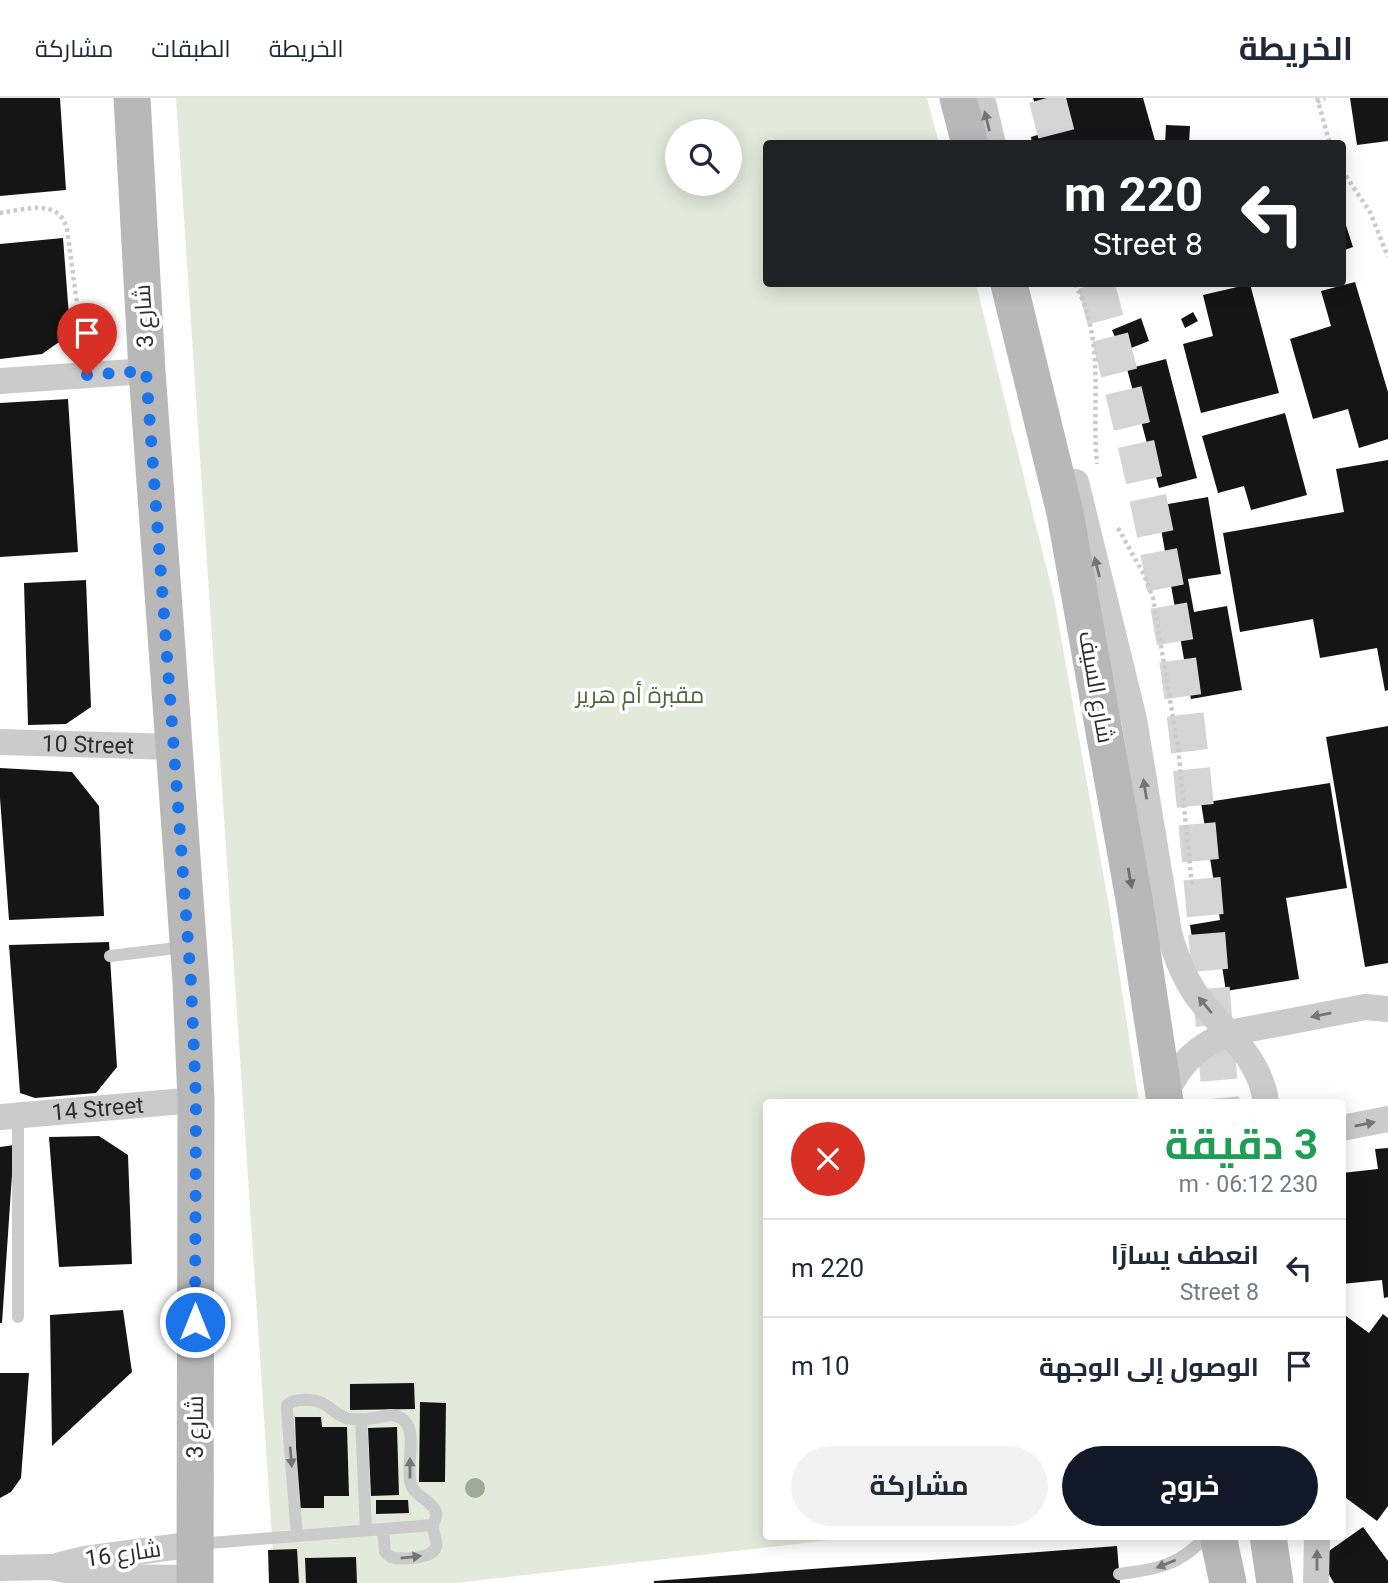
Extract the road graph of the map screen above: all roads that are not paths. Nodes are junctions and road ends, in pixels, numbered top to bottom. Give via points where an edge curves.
1 (132, 98) edge
2 (958, 98) edge
3 (982, 98) edge
4 (969, 140) edge
5 (992, 140) edge
6 (1010, 287) edge
7 (1028, 287) edge
8 (146, 371) junction
9 (0, 381) edge
10 (0, 742) edge
11 (175, 747) junction
12 (189, 947) junction
13 (110, 956) dead end
14 (1388, 1009) edge
15 (1229, 1033) junction
16 (1165, 1099) edge
17 (1265, 1099) edge
18 (196, 1100) junction
19 (9, 1117) edge
20 (1388, 1119) edge
21 (1346, 1127) edge
22 (18, 1317) dead end
23 (361, 1419) junction
24 (433, 1525) junction
25 (383, 1529) junction
26 (366, 1530) junction
27 (297, 1536) junction
28 (1201, 1540) edge
29 (1219, 1540) edge
30 (1266, 1540) edge
31 (1267, 1540) edge
32 (1317, 1540) edge
33 (0, 1568) edge
34 (195, 1569) edge
35 (1119, 1574) dead end
36 (1227, 1583) edge
37 (1266, 1583) edge
38 (1275, 1583) edge
39 (1317, 1583) edge

1 - 8 main road, شارع 3
2 - 4 main road
5 -> 3 street
6 -> 16 main road, شارع السيف via 1065,513
15 -> 7 street, شارع السيف via 1197,996 1174,950 1134,719
8 - 9 street
8 - 11 main road, شارع 3
10 - 11 street, 10 Street
11 - 12 main road, شارع 3
12 - 13 lane
12 - 18 main road, شارع 3
14 -> 15 street, شارع السيف via 1365,1007
15 - 16 street, شارع السيف via 1190,1056 1175,1074
15 - 17 street, شارع السيف via 1252,1061
18 - 19 street, 14 Street
18 - 34 main road, شارع 3
19 - 22 lane
21 -> 20 street
24 -> 23 lane via 435,1509 410,1481 407,1422 391,1415
23 - 26 lane
23 -> 27 lane via 346,1418 316,1399 287,1405
24 - 25 lane
25 -> 24 lane via 385,1552 395,1559 431,1554 436,1547
25 - 26 lane
26 - 27 lane
27 - 34 lane
28 -> 35 lane via 1163,1567
29 - 36 main road
30 - 37 main road
31 - 38 main road
39 -> 32 street
33 - 34 street, شارع 16 via 51,1567 85,1559

